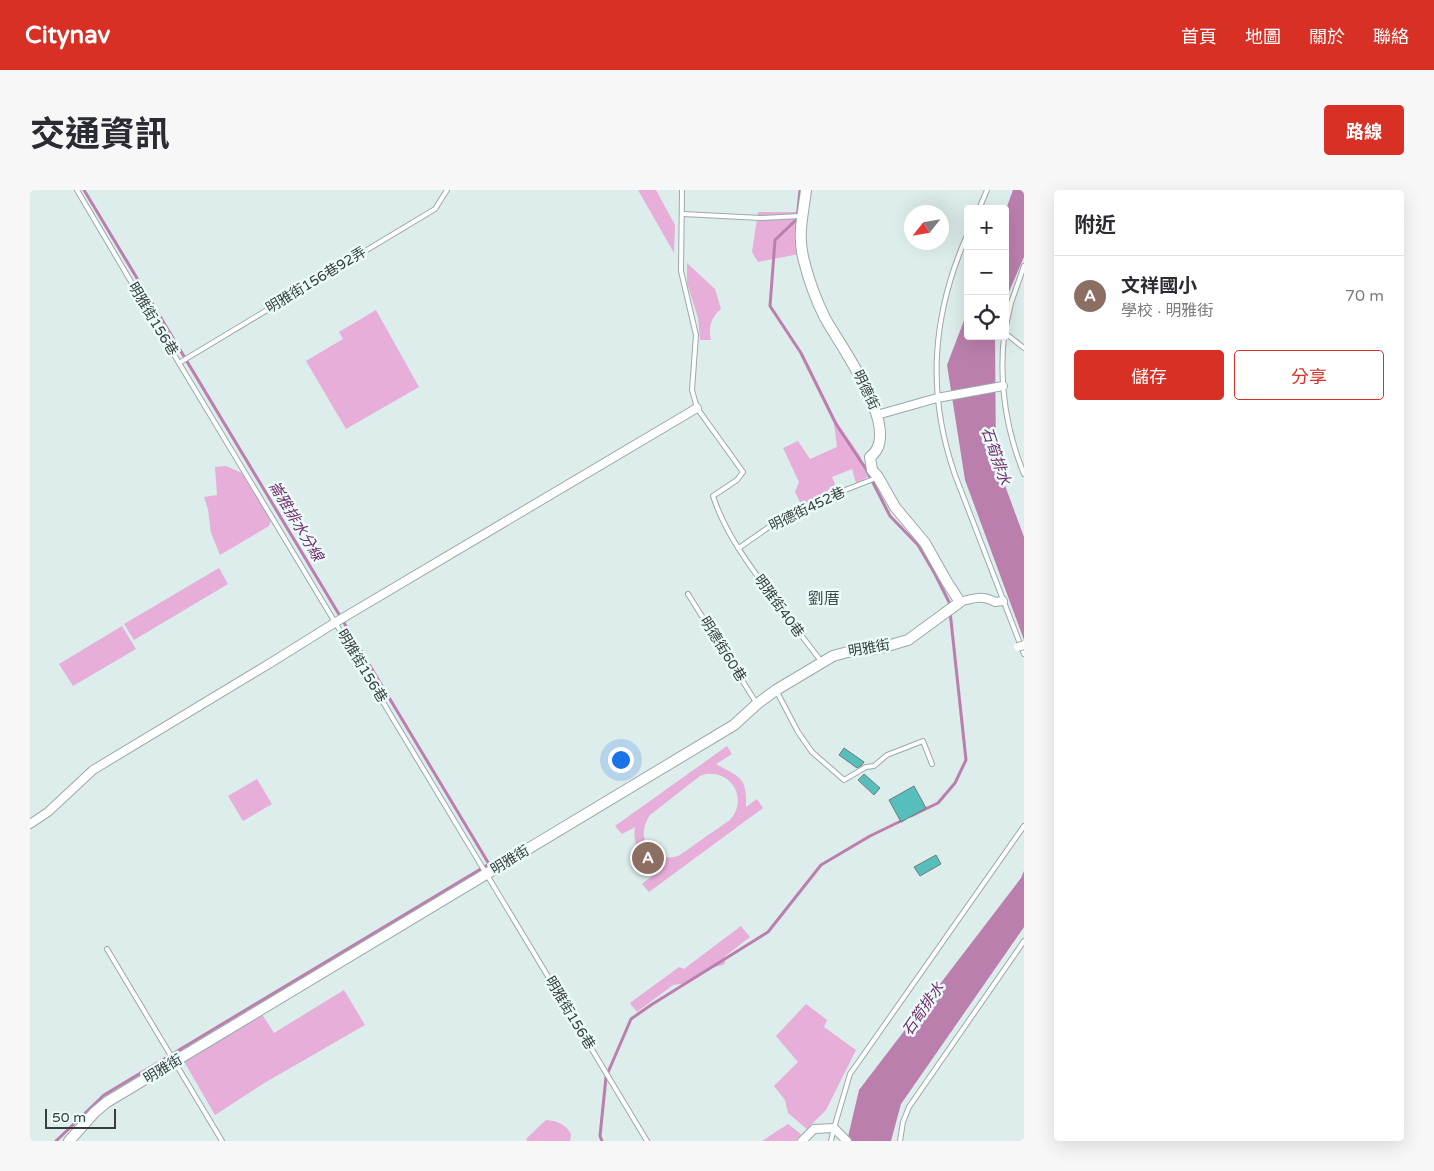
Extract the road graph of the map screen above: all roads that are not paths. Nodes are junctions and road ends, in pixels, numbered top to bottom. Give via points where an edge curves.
1 (77, 190) edge
2 (447, 190) edge
3 (682, 190) edge
4 (806, 190) edge
5 (987, 190) edge
6 (981, 205) edge
7 (683, 214) junction
8 (802, 216) junction
9 (964, 243) edge
10 (1024, 266) edge
11 (1009, 313) edge
12 (1009, 335) edge
13 (1004, 340) edge
14 (1024, 348) edge
15 (179, 363) junction
16 (1002, 386) junction
17 (937, 398) junction
18 (697, 408) junction
19 (877, 415) junction
20 (1024, 474) edge
21 (878, 477) junction
22 (739, 548) junction
23 (688, 594) dead end
24 (1003, 601) junction
25 (960, 602) junction
26 (336, 622) junction
27 (1024, 654) edge
28 (822, 662) junction
29 (776, 690) junction
30 (757, 704) junction
31 (932, 764) dead end
32 (31, 821) edge
33 (1024, 826) edge
34 (486, 874) junction
35 (1024, 941) edge
36 (107, 949) dead end
37 (175, 1062) junction
38 (834, 1128) junction
39 (69, 1141) edge
40 (222, 1141) edge
41 (647, 1141) edge
42 (802, 1141) edge
43 (832, 1141) edge
44 (847, 1141) edge
45 (900, 1141) edge

1 - 15 lane, 明雅街156巷
2 - 15 lane, 明雅街156巷92弄 via 435,209
3 - 7 lane
4 - 8 street, 明德街
5 - 6 lane
7 - 8 lane via 761,218
7 - 18 lane via 681,270 696,335 692,390
8 - 19 street, 明德街 via 800,236 812,287 826,319 852,360
9 - 17 lane via 942,316 936,359
10 - 11 lane
12 - 14 lane
13 - 16 lane
15 - 26 lane, 明雅街156巷
16 - 17 street
16 - 20 lane via 1011,439
17 - 19 street
17 - 24 lane via 950,461
18 - 22 lane, 明雅街40巷 via 743,472 713,496
18 - 26 street
19 - 21 street, 明德街 via 880,443 877,452 870,457 870,463
21 - 22 lane, 明德街452巷 via 776,522
21 - 25 street, 明德街 via 895,507 925,543
22 - 28 lane, 明雅街40巷
23 - 30 lane, 明德街60巷
24 - 25 street via 979,597
24 - 27 lane
25 - 28 street, 明雅街 via 908,640 876,649 844,652
26 - 32 street via 93,770 48,812
26 - 34 lane, 明雅街156巷
28 - 29 street, 明雅街
29 - 30 street, 明雅街
29 - 31 lane via 812,752 844,780 874,766 887,755 923,741
30 - 34 street, 明雅街 via 734,725
33 - 38 lane via 850,1074
34 - 37 street, 明雅街
34 - 41 lane, 明雅街156巷
35 - 45 lane via 909,1107
36 - 37 lane
37 - 39 street, 明雅街 via 107,1102
37 - 40 lane
38 - 42 street via 814,1129
38 - 43 lane
38 - 44 street

